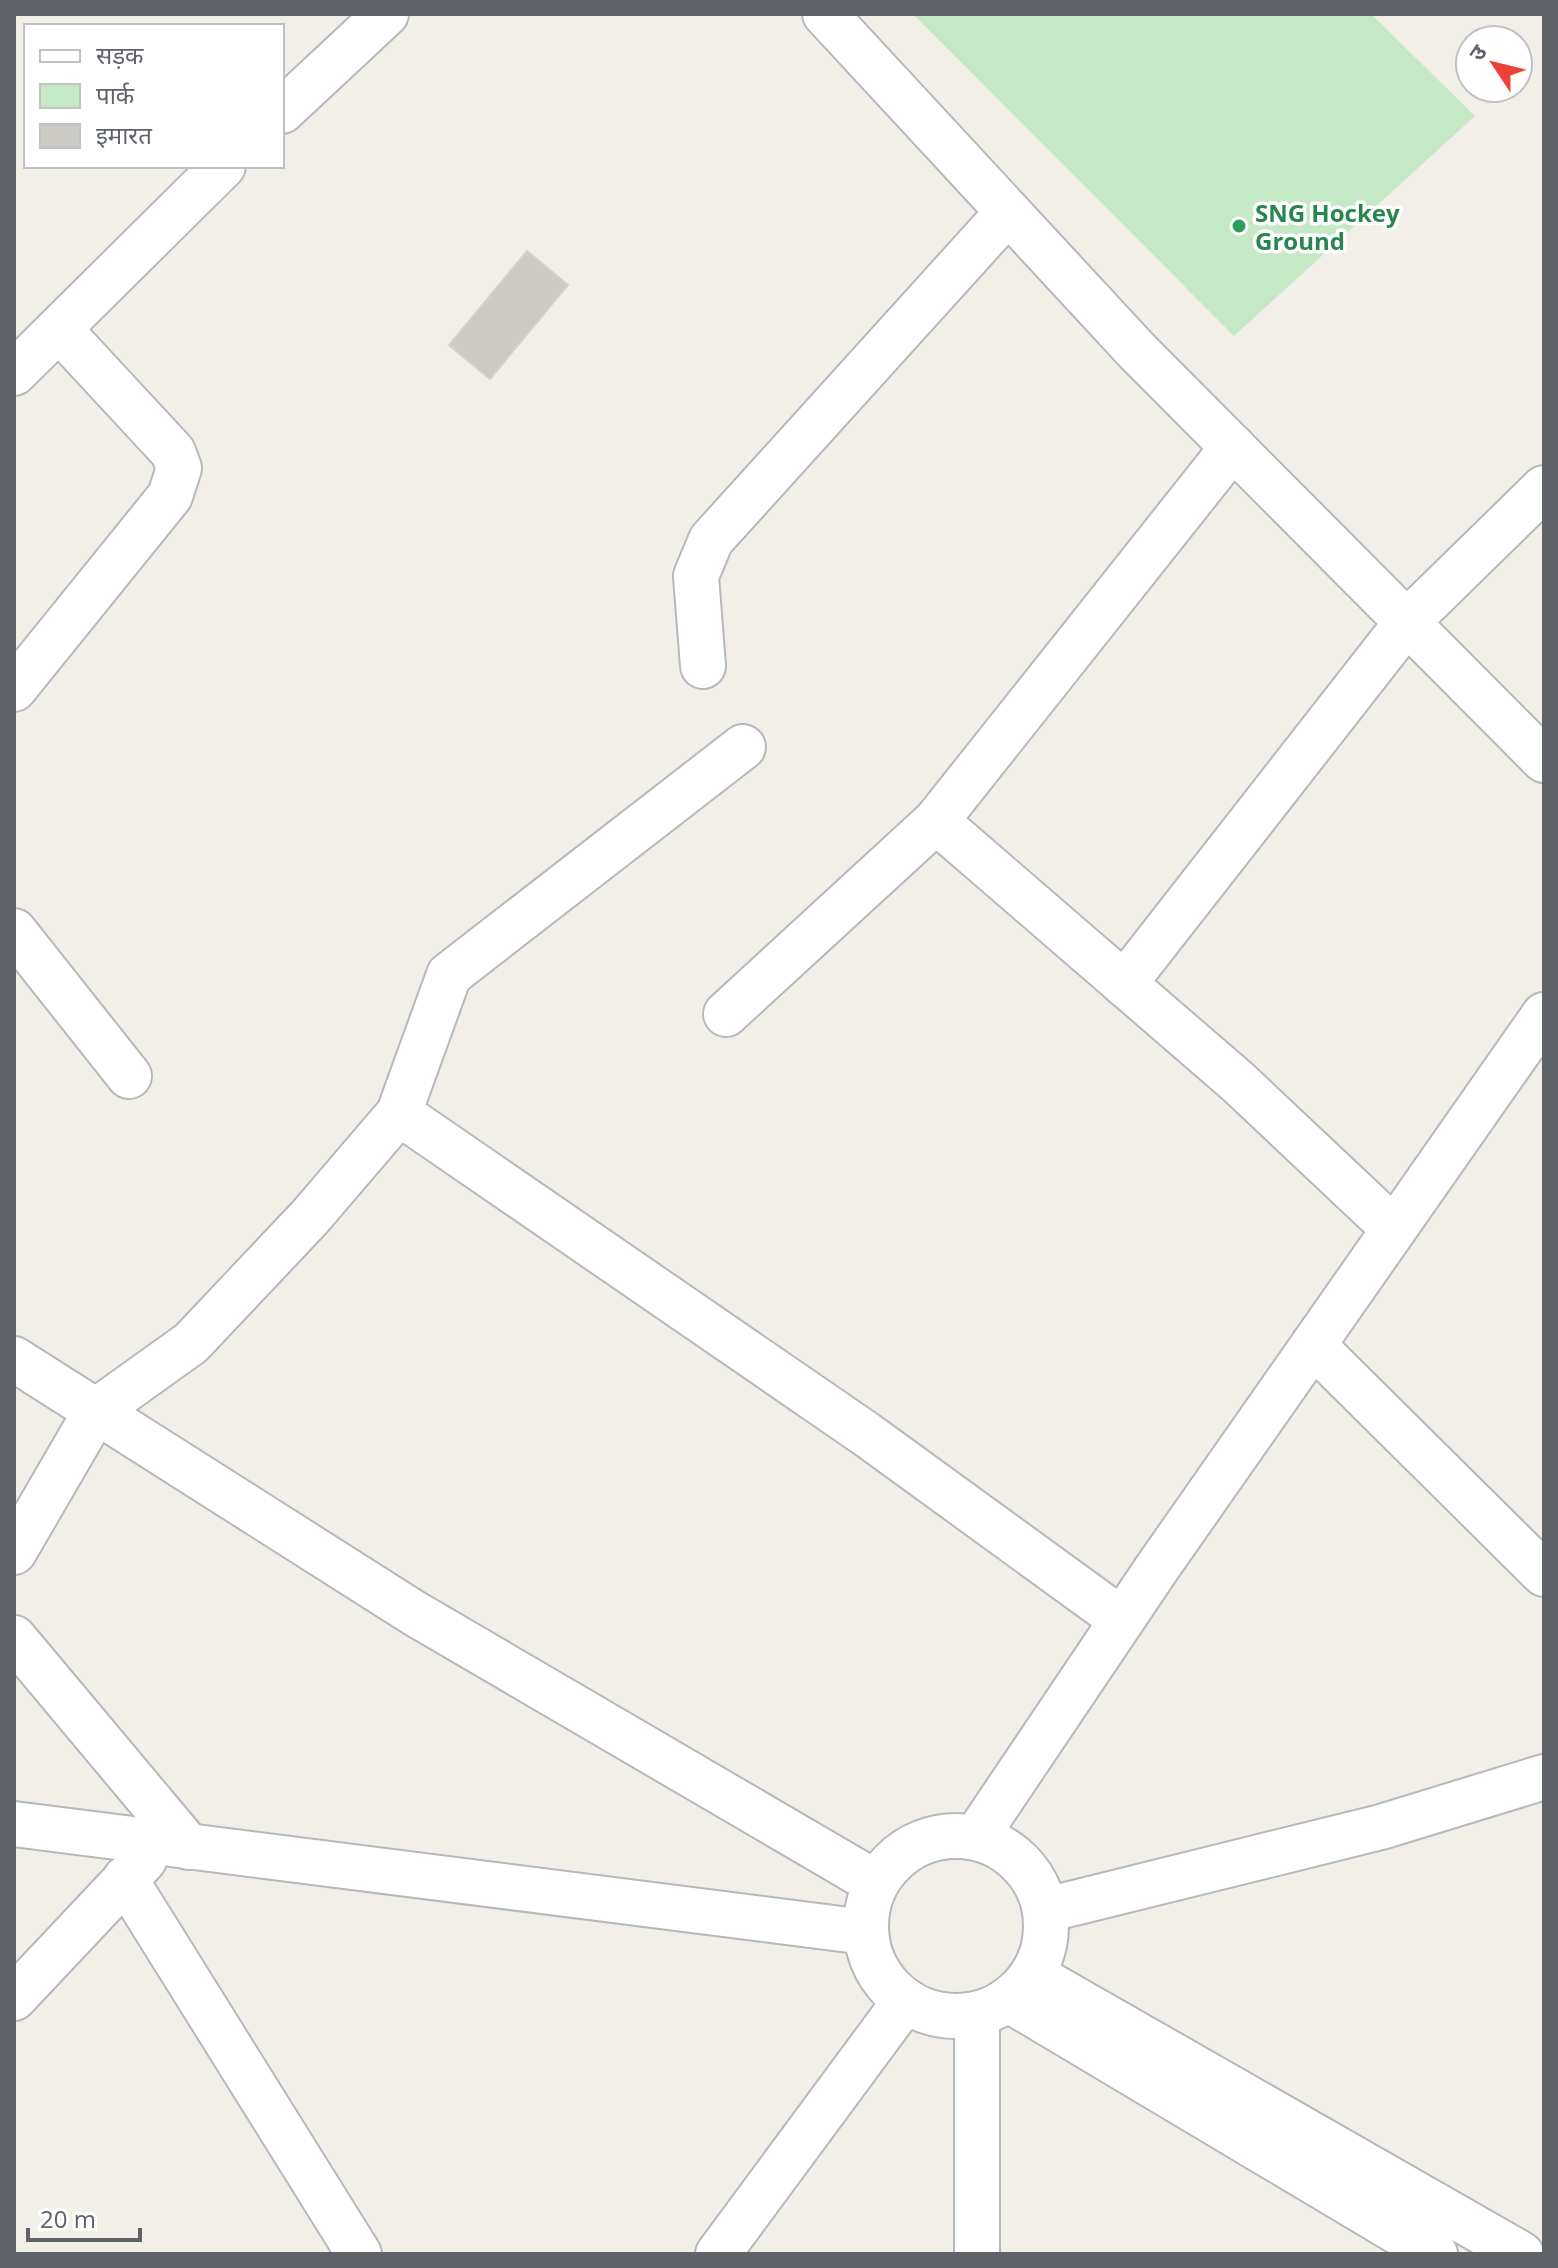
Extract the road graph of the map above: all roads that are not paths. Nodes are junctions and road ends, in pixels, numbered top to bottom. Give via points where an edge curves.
1 (386, 14) edge
2 (825, 14) edge
3 (284, 109) edge
4 (221, 168) edge
5 (1008, 212) junction
6 (59, 329) junction
7 (14, 373) edge
8 (1233, 447) junction
9 (1544, 488) edge
10 (1407, 622) junction
11 (703, 666) dead end
12 (14, 689) edge
13 (743, 747) dead end
14 (1544, 760) edge
15 (936, 821) junction
16 (14, 931) edge
17 (1124, 984) junction
18 (726, 1014) dead end
19 (1544, 1015) edge
20 (129, 1076) dead end
21 (399, 1113) junction
22 (1394, 1229) junction
23 (1313, 1345) junction
24 (14, 1359) edge
25 (96, 1411) junction
26 (14, 1552) edge
27 (1544, 1574) edge
28 (1122, 1620) junction
29 (14, 1638) edge
30 (1544, 1777) edge
31 (14, 1824) edge
32 (976, 1837) junction
33 (174, 1845) junction
34 (125, 1879) junction
35 (876, 1883) junction
36 (1046, 1910) junction
37 (865, 1932) junction
38 (1006, 1996) junction
39 (14, 1998) edge
40 (905, 2001) junction
41 (359, 2254) edge
42 (718, 2254) edge
43 (977, 2254) edge
44 (1435, 2254) edge
45 (1521, 2254) edge

1 - 3 street
2 - 5 street
4 - 6 street
5 - 8 street
5 - 11 street via 711,540 696,576
6 - 7 street
6 - 12 street via 173,452 179,468 170,496
8 - 10 street
8 - 15 street
9 - 10 street
10 - 14 street
10 - 17 street
13 - 21 street via 449,975
15 - 17 street
15 - 18 street
16 - 20 street
17 - 22 street
19 - 22 street
21 - 25 street via 191,1343
21 - 28 street via 866,1434
22 - 23 street
23 - 27 street
23 - 28 street
24 - 25 street
25 - 26 street
25 - 35 street via 414,1613
28 - 32 street
29 - 33 street
30 - 36 street via 1381,1827
31 - 33 street
32 - 35 street via 937,1837 902,1853
32 - 36 street via 1009,1851 1033,1876
33 - 34 street
33 - 37 street
34 - 39 street
34 - 41 street
35 - 37 street
36 - 38 street via 1046,1943
37 - 40 street via 877,1971
38 - 40 street via 940,2016
38 - 43 street
38 - 44 street
38 - 45 street
40 - 42 street

